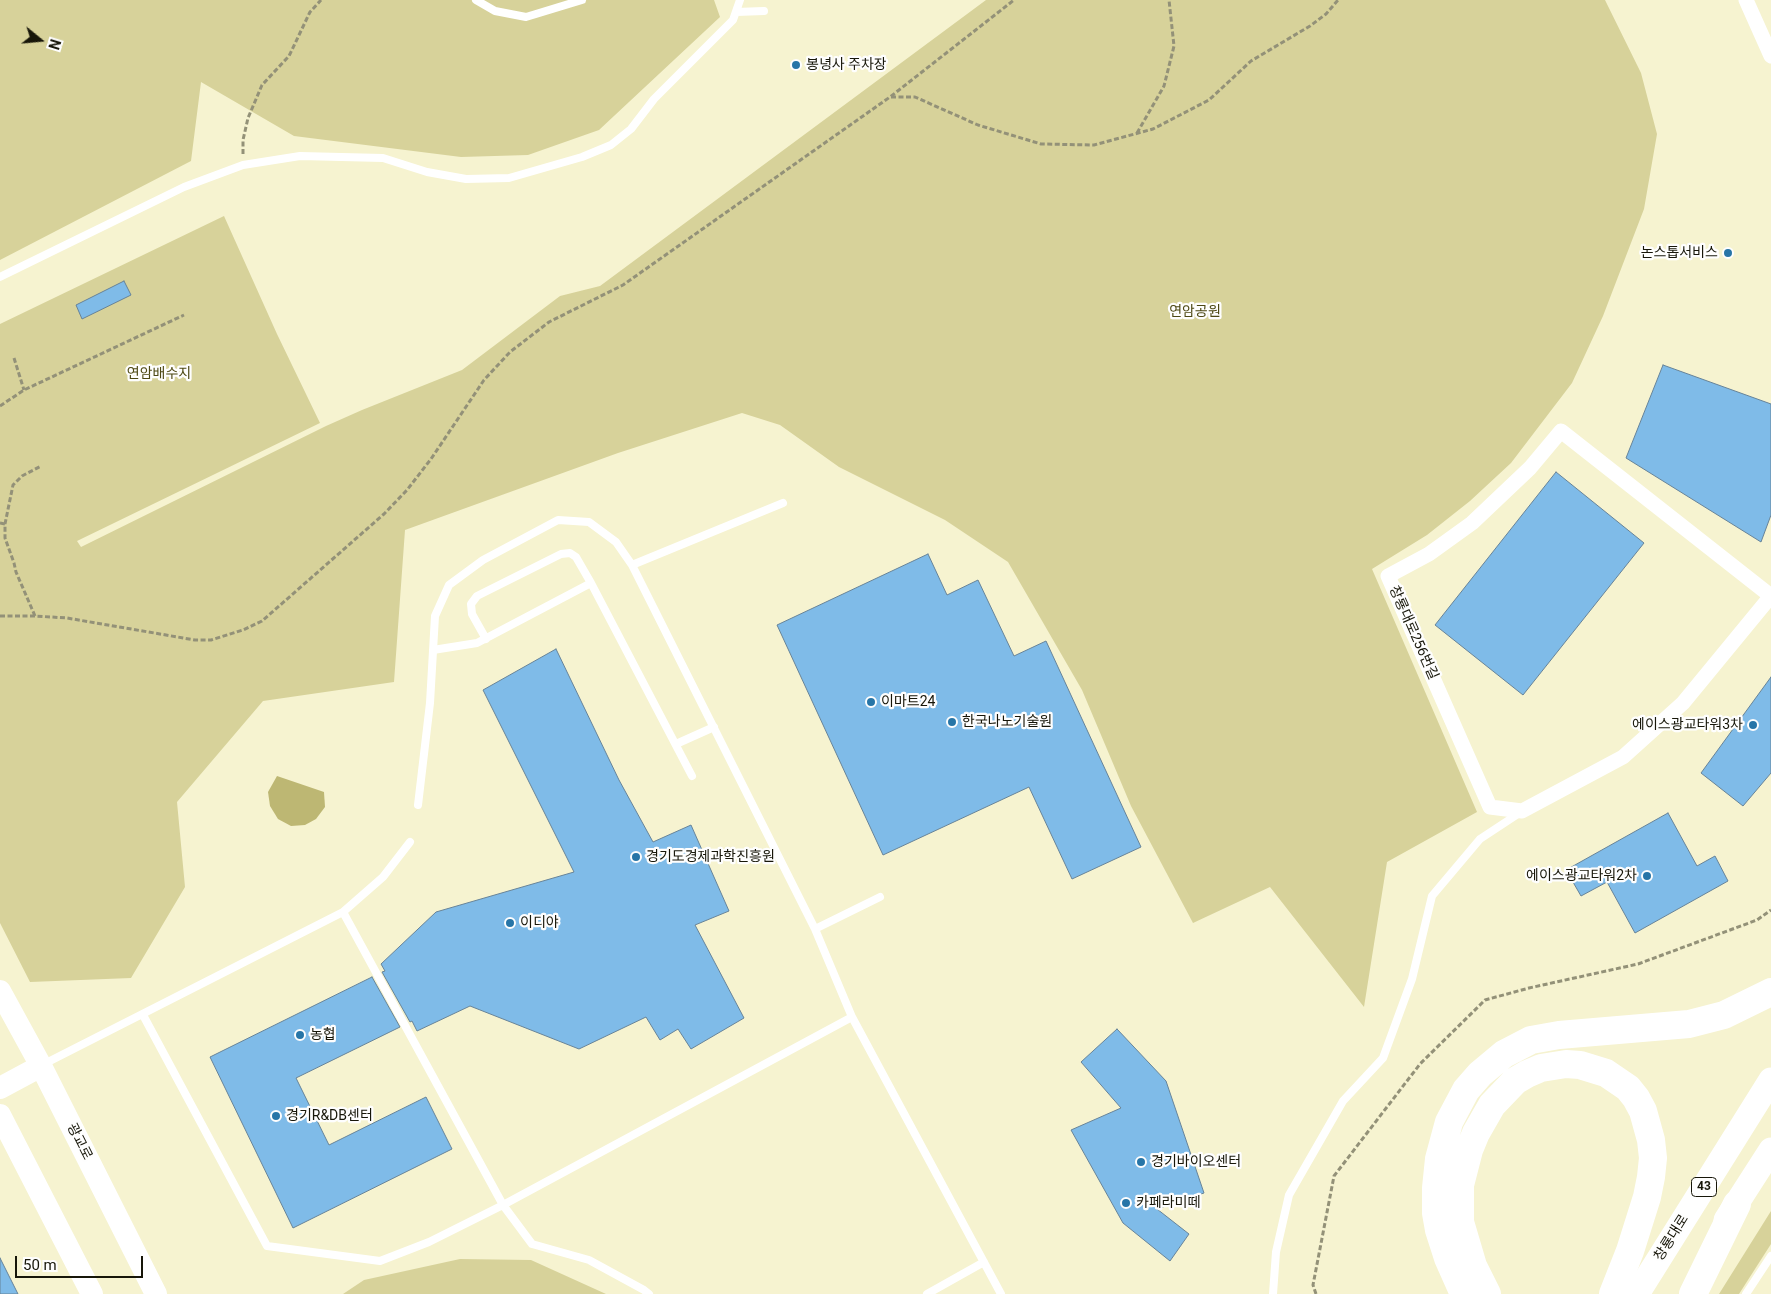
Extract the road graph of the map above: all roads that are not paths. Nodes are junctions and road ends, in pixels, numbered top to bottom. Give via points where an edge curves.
1 (476, 0) edge
2 (582, 0) edge
3 (740, 0) edge
4 (1746, 0) edge
5 (764, 11) dead end
6 (736, 12) junction
7 (1771, 56) edge
8 (0, 277) edge
9 (783, 503) dead end
10 (632, 565) junction
11 (591, 583) junction
12 (1771, 596) edge
13 (486, 639) junction
14 (433, 650) junction
15 (714, 727) junction
16 (676, 744) junction
17 (692, 776) dead end
18 (418, 805) dead end
19 (1522, 811) junction
20 (410, 842) dead end
21 (880, 897) dead end
22 (343, 912) junction
23 (815, 929) junction
24 (0, 991) edge
25 (1771, 992) edge
26 (143, 1015) junction
27 (852, 1017) junction
28 (41, 1066) junction
29 (1771, 1080) edge
30 (0, 1088) edge
31 (0, 1115) edge
32 (1771, 1150) edge
33 (503, 1204) junction
34 (1737, 1204) junction
35 (1771, 1256) edge
36 (984, 1262) junction
37 (92, 1294) edge
38 (156, 1294) edge
39 (648, 1294) edge
40 (927, 1294) edge
41 (1001, 1294) edge
42 (1273, 1294) edge
43 (1464, 1294) edge
44 (1486, 1294) edge
45 (1613, 1294) edge
46 (1636, 1294) edge
47 (1679, 1294) edge
48 (1693, 1294) edge
49 (1746, 1294) edge

1 - 2 lane via 495,11 526,17
3 - 6 lane
4 - 7 street
5 - 6 lane
6 - 8 lane via 734,20 654,100 631,129 611,145 582,157 509,178 466,179 427,172 383,158 300,156 243,165 184,187
9 - 10 lane
10 - 14 lane via 616,542 589,522 558,520 482,560 449,585 435,616
10 - 15 lane
11 - 13 lane
11 - 13 lane via 576,557 570,553 561,554 477,596 471,604 472,614
11 - 16 lane
12 - 19 street, 창룡대로256번길 via 1683,703 1623,757
12 - 19 street, 창룡대로256번길 via 1561,431 1530,468 1472,523 1430,554 1388,576 1490,807
13 - 14 lane
14 - 18 lane
15 - 16 lane
15 - 23 lane
16 - 17 lane
19 - 42 lane via 1480,839 1432,896 1412,980 1383,1058 1343,1101 1289,1195 1276,1252
20 - 22 lane via 383,877
21 - 23 lane
22 - 26 lane
22 - 33 lane
23 - 27 lane
24 - 28 main road, 광교로
25 - 43 highway via 1724,1015 1689,1024 1531,1040 1504,1054 1480,1074 1466,1090 1449,1122 1437,1177 1435,1205 1439,1230
26 - 28 lane
26 - 33 lane via 267,1246 380,1262 429,1242
27 - 33 lane
27 - 36 lane
28 - 30 main road
28 - 38 main road, 광교로
29 - 46 main road, 창룡대로 / 43
31 - 37 main road
32 - 34 main road
33 - 39 lane via 532,1244 589,1260
34 - 47 main road
34 - 48 highway
35 - 49 lane
36 - 40 lane
36 - 41 lane
44 - 45 highway via 1473,1266 1460,1222 1460,1185 1469,1150 1492,1105 1515,1081 1541,1068 1566,1064 1606,1073 1628,1088 1643,1111 1651,1140 1653,1158 1647,1197

